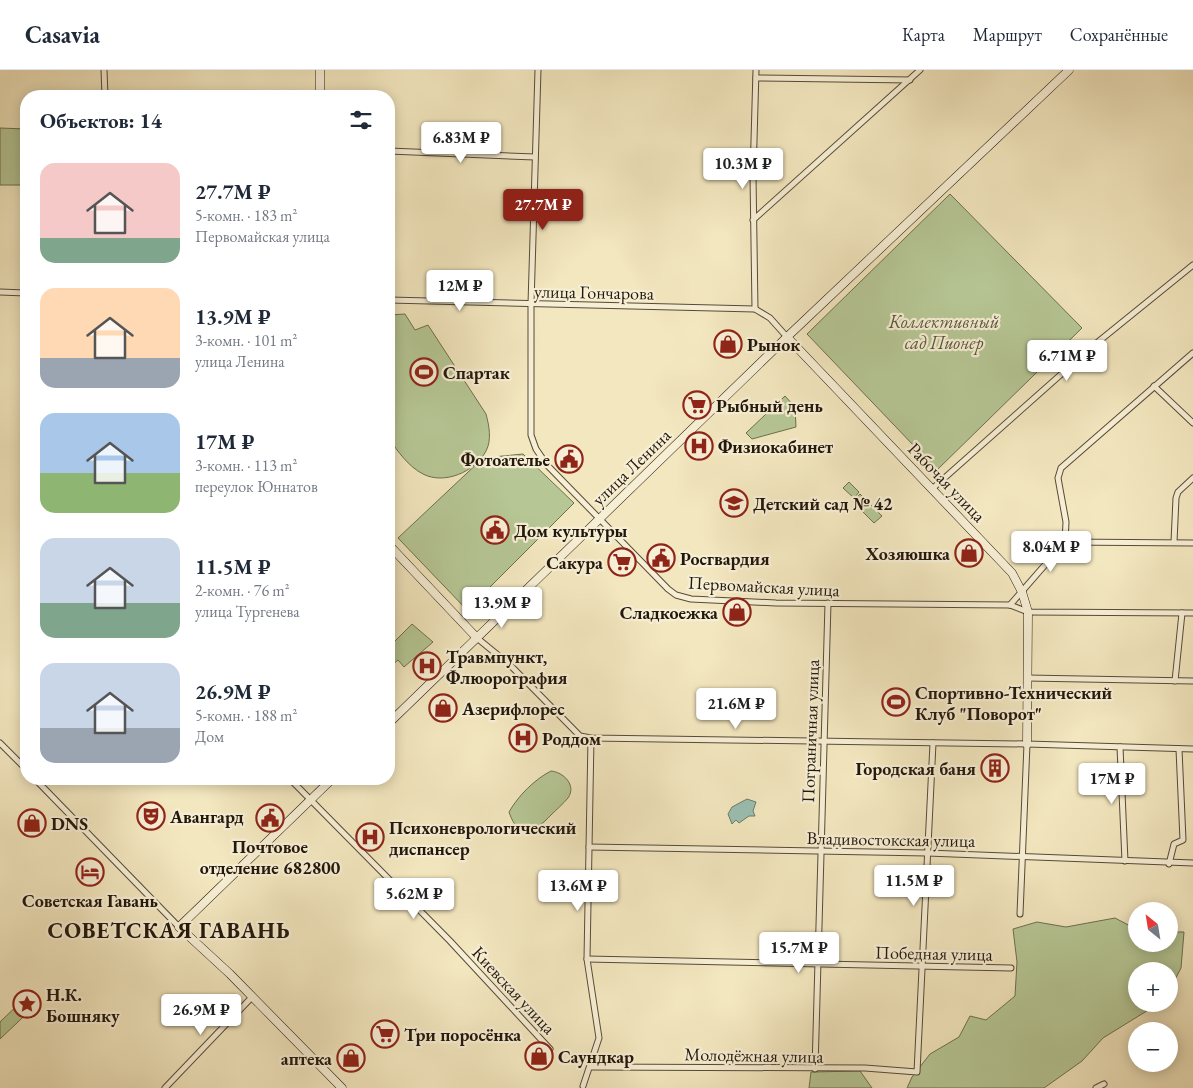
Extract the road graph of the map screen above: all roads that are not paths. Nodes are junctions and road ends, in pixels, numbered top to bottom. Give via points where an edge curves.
1 (104, 70) edge
2 (320, 70) edge
3 (538, 70) edge
4 (756, 70) edge
5 (920, 70) edge
6 (1069, 70) edge
7 (756, 78) junction
8 (910, 80) junction
9 (105, 90) edge
10 (320, 90) edge
11 (395, 151) edge
12 (535, 158) junction
13 (753, 220) junction
14 (1193, 265) edge
15 (0, 292) edge
16 (20, 293) edge
17 (395, 300) edge
18 (531, 304) junction
19 (755, 309) junction
20 (787, 337) junction
21 (1193, 353) edge
22 (1154, 386) junction
23 (1193, 423) edge
24 (1193, 478) edge
25 (932, 489) junction
26 (600, 519) junction
27 (1065, 542) junction
28 (1174, 542) junction
29 (1193, 543) edge
30 (395, 551) edge
31 (1022, 592) junction
32 (828, 604) junction
33 (1010, 605) junction
34 (1028, 612) junction
35 (1182, 613) junction
36 (1193, 613) edge
37 (477, 638) junction
38 (1027, 678) junction
39 (1175, 680) junction
40 (1193, 681) edge
41 (395, 717) edge
42 (591, 738) junction
43 (0, 742) edge
44 (823, 742) junction
45 (933, 743) junction
46 (1027, 744) junction
47 (1120, 747) junction
48 (1179, 749) junction
49 (1193, 749) edge
50 (20, 763) edge
51 (41, 785) edge
52 (296, 785) edge
53 (326, 785) edge
54 (310, 800) junction
55 (589, 847) junction
56 (821, 851) junction
57 (927, 853) junction
58 (1020, 856) junction
59 (1125, 862) junction
60 (1193, 863) edge
61 (1169, 864) junction
62 (1020, 914) dead end
63 (179, 927) junction
64 (587, 960) junction
65 (818, 964) junction
66 (921, 966) junction
67 (1011, 968) dead end
68 (252, 997) junction
69 (550, 1049) dead end
70 (590, 1066) junction
71 (815, 1069) junction
72 (1104, 1084) dead end
73 (583, 1086) dead end
74 (165, 1088) edge
75 (342, 1088) edge
76 (1096, 1088) edge

1 - 9 street
2 - 10 main road
3 - 12 street, Первомайская улица
4 - 7 street
5 - 8 street
6 - 20 main road, улица Ленина
7 - 8 street
7 - 13 street
8 - 13 street
11 - 12 street
12 - 18 street, Первомайская улица
13 - 19 street
14 - 25 street via 1093,346
15 - 16 street
17 - 18 street, улица Гончарова
18 - 19 street, улица Гончарова
18 - 26 street, Первомайская улица via 531,435 547,465
19 - 20 street via 770,318
20 - 25 main road, Рабочая улица
20 - 26 main road, улица Ленина
21 - 22 street
22 - 23 street
22 - 27 street via 1058,472 1066,522
24 - 28 street via 1176,498
25 - 31 main road, Рабочая улица via 1012,573
26 - 32 street, Первомайская улица via 676,595 691,599
26 - 37 main road, улица Ленина
27 - 28 street
27 - 31 street
28 - 29 street
30 - 37 main road
31 - 33 street
31 - 34 main road, Рабочая улица
32 - 33 street, Первомайская улица
32 - 44 street, Пограничная улица
33 - 34 street, Первомайская улица
34 - 35 street, Первомайская улица
34 - 38 main road, Рабочая улица
35 - 36 street, Первомайская улица
35 - 39 street
37 - 41 main road, улица Ленина
37 - 42 street via 580,736
38 - 39 street
38 - 46 main road, Рабочая улица
39 - 40 street
42 - 44 street
42 - 55 street
43 - 50 street
44 - 45 street
44 - 56 street, Пограничная улица
45 - 46 street
45 - 57 street
46 - 47 street
46 - 58 street, Рабочая улица
47 - 48 street
47 - 59 street
48 - 49 street
48 - 61 street via 1183,840 1174,844
51 - 63 street
52 - 54 street, Киевская улица
53 - 54 main road
54 - 63 main road
54 - 69 street, Киевская улица via 450,941
55 - 56 street, Владивостокская улица
55 - 64 street
56 - 57 street, Владивостокская улица
56 - 65 street, Пограничная улица
57 - 58 street, Владивостокская улица
57 - 66 street
58 - 59 street, Владивостокская улица
58 - 62 street, Рабочая улица
59 - 61 street, Владивостокская улица
60 - 61 street, Владивостокская улица
63 - 68 main road
64 - 65 street, Победная улица
64 - 70 street via 599,1038
65 - 66 street, Победная улица
65 - 71 street, Пограничная улица
66 - 67 street, Победная улица
66 - 71 street, Молодёжная улица via 917,1072
68 - 74 street
68 - 75 main road
70 - 71 street, Молодёжная улица
70 - 73 street
72 - 76 street

